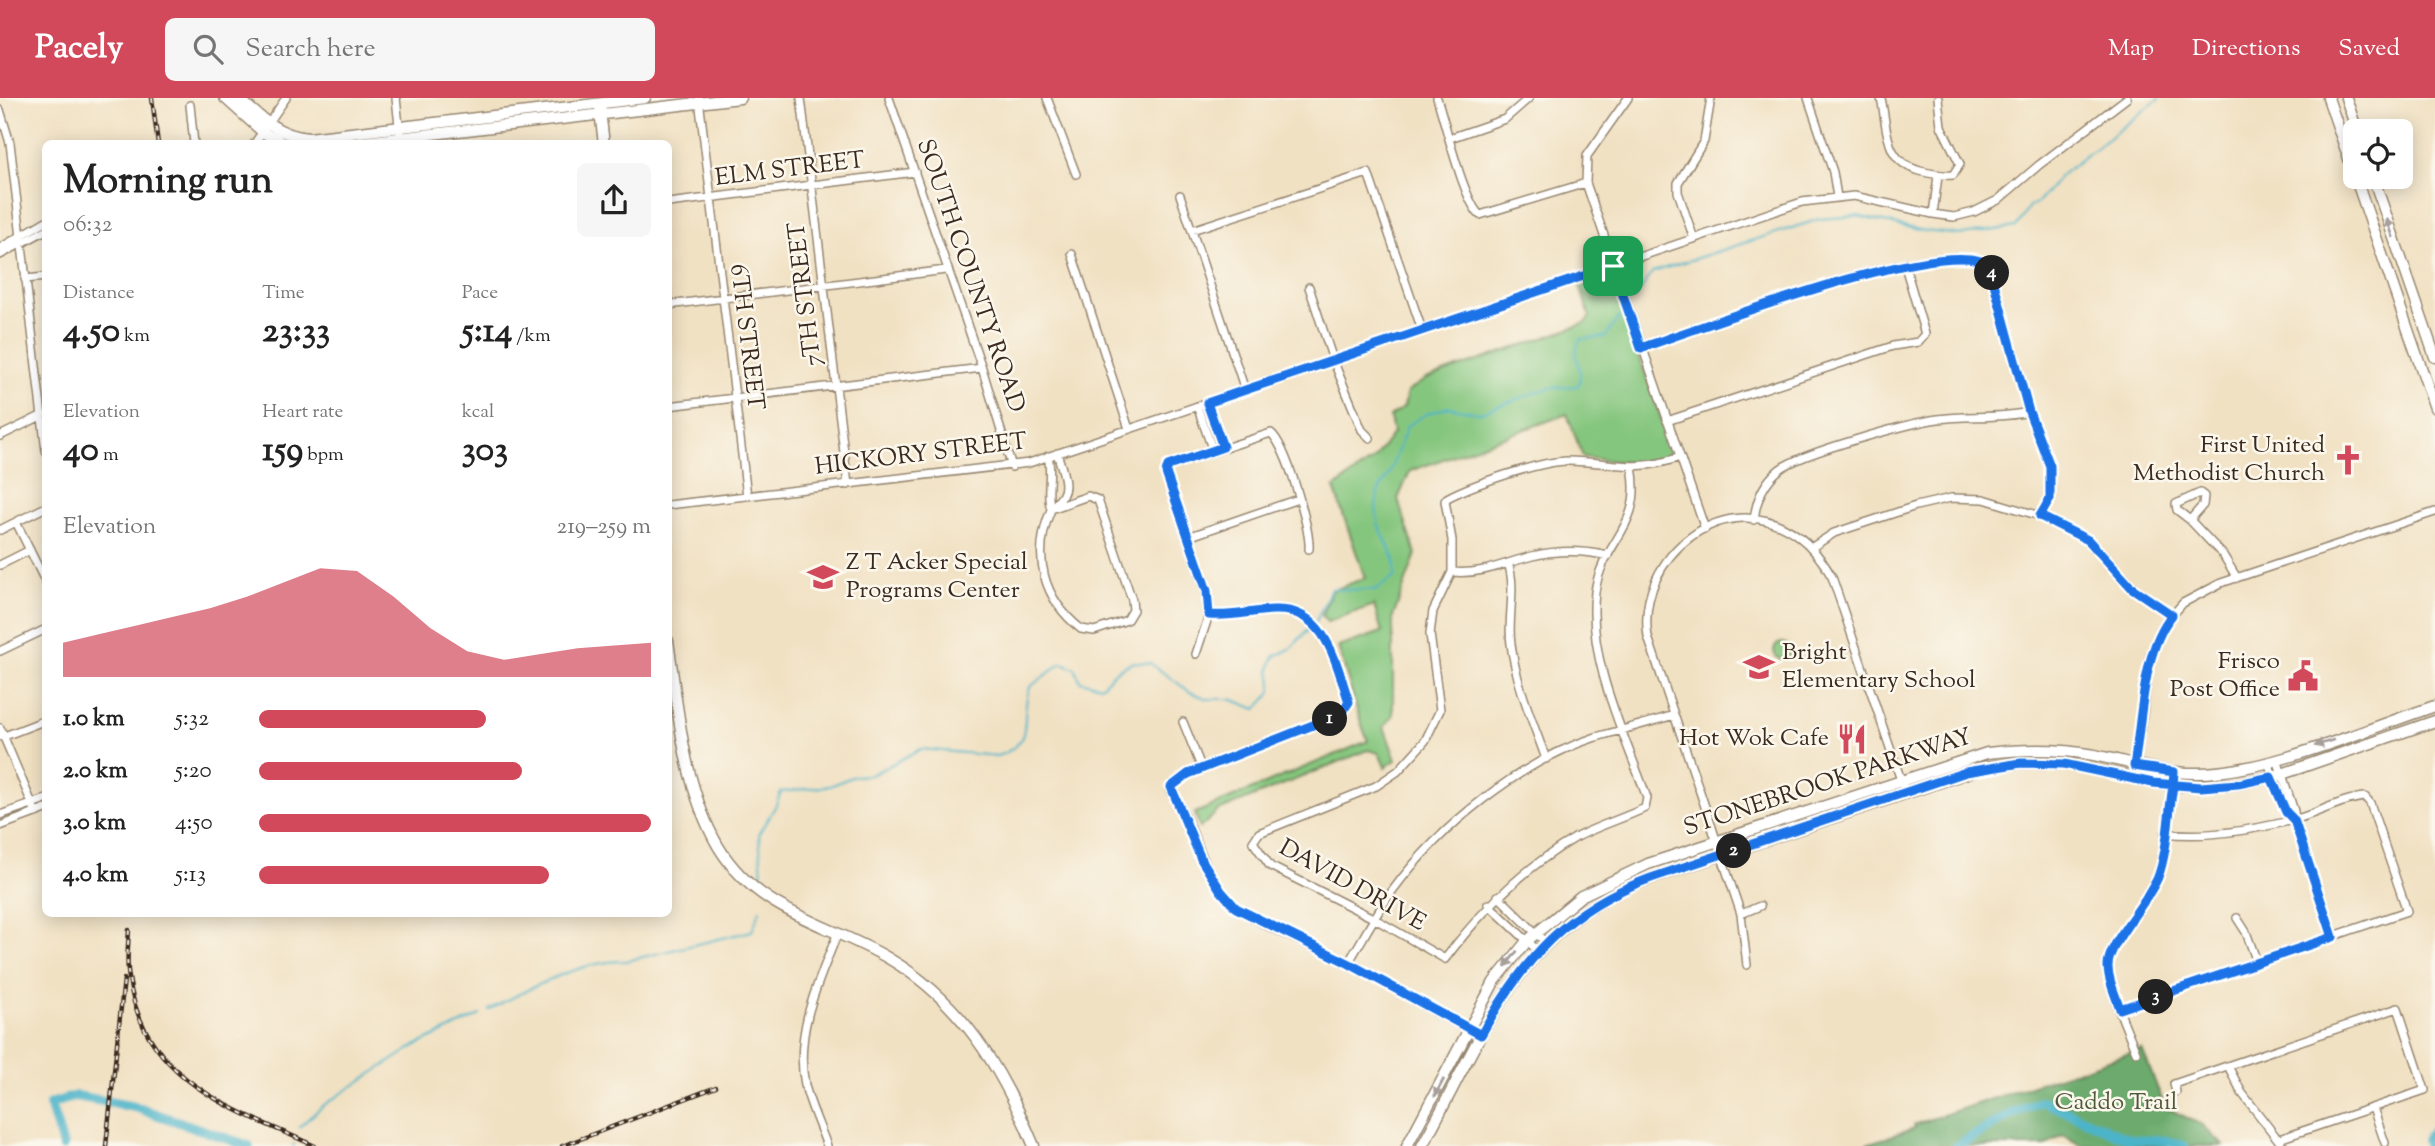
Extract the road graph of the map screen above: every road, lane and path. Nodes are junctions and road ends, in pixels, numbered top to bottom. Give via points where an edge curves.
1 (225, 98) edge
2 (239, 98) edge
3 (286, 98) edge
4 (396, 98) edge
5 (645, 98) edge
6 (740, 98) edge
7 (801, 98) edge
8 (889, 98) edge
9 (1047, 98) edge
10 (1437, 98) edge
11 (1529, 98) edge
12 (1628, 98) edge
13 (1712, 98) edge
14 (1808, 98) edge
15 (1881, 98) edge
16 (1938, 98) edge
17 (2127, 98) edge
18 (2328, 98) edge
19 (2346, 98) edge
20 (699, 100) edge
21 (190, 105) dead end
22 (600, 105) edge
23 (0, 110) edge
24 (2353, 119) edge
25 (267, 129) junction
26 (401, 136) edge
27 (1450, 138) junction
28 (194, 140) edge
29 (257, 140) edge
30 (280, 140) edge
31 (374, 140) edge
32 (604, 140) edge
33 (915, 172) junction
34 (1076, 174) dead end
35 (1938, 176) junction
36 (1586, 183) junction
37 (812, 186) junction
38 (2377, 189) edge
39 (1180, 195) dead end
40 (1837, 197) junction
41 (710, 198) junction
42 (672, 203) edge
43 (1933, 214) junction
44 (42, 224) edge
45 (1192, 230) junction
46 (42, 232) edge
47 (1694, 239) junction
48 (20, 241) junction
49 (0, 248) edge
50 (0, 254) edge
51 (1072, 254) dead end
52 (1613, 266) junction
53 (1905, 266) junction
54 (946, 270) junction
55 (42, 277) edge
56 (25, 279) junction
57 (824, 284) junction
58 (1308, 287) dead end
59 (721, 298) junction
60 (672, 304) edge
61 (1422, 330) junction
62 (1641, 348) junction
63 (2435, 357) edge
64 (1333, 360) junction
65 (982, 368) junction
66 (41, 380) edge
67 (836, 385) junction
68 (1245, 390) junction
69 (734, 397) junction
70 (42, 398) edge
71 (1207, 403) junction
72 (672, 405) edge
73 (1197, 406) junction
74 (2435, 408) edge
75 (2029, 412) junction
76 (42, 415) edge
77 (1667, 421) junction
78 (1129, 429) junction
79 (0, 436) edge
80 (1370, 438) dead end
81 (1223, 447) junction
82 (1213, 451) junction
83 (1057, 453) junction
84 (1048, 456) junction
85 (1679, 457) junction
86 (1012, 467) junction
87 (1632, 467) junction
88 (848, 485) junction
89 (1050, 485) junction
90 (1065, 488) junction
91 (747, 496) junction
92 (1298, 499) junction
93 (672, 505) edge
94 (42, 509) edge
95 (1051, 509) junction
96 (2435, 512) edge
97 (2040, 516) junction
98 (1755, 520) junction
99 (2190, 520) dead end
100 (16, 522) junction
101 (1705, 529) junction
102 (0, 530) edge
103 (1188, 537) junction
104 (1811, 548) junction
105 (1309, 549) dead end
106 (30, 550) junction
107 (1608, 556) junction
108 (1508, 563) junction
109 (0, 565) edge
110 (1452, 572) junction
111 (42, 575) edge
112 (2237, 578) junction
113 (1209, 615) junction
114 (2172, 615) junction
115 (42, 631) edge
116 (0, 651) edge
117 (1196, 654) dead end
118 (672, 665) edge
119 (2435, 706) edge
120 (2421, 711) junction
121 (1674, 715) junction
122 (42, 721) edge
123 (1183, 722) dead end
124 (2430, 722) edge
125 (0, 728) edge
126 (2361, 731) junction
127 (1624, 732) junction
128 (1, 736) edge
129 (2365, 744) junction
130 (2025, 750) junction
131 (1546, 760) junction
132 (2273, 760) junction
133 (2026, 763) junction
134 (2134, 766) junction
135 (1202, 769) junction
136 (2174, 772) junction
137 (2276, 775) junction
138 (2131, 779) junction
139 (1901, 780) junction
140 (2173, 786) junction
141 (1905, 792) junction
142 (42, 800) edge
143 (33, 803) junction
144 (42, 811) edge
145 (36, 813) junction
146 (0, 815) edge
147 (2294, 820) junction
148 (0, 826) edge
149 (2165, 832) junction
150 (1716, 841) junction
151 (1721, 855) junction
152 (1498, 897) junction
153 (1489, 904) junction
154 (1760, 906) dead end
155 (1741, 914) junction
156 (2237, 918) dead end
157 (1375, 919) junction
158 (1536, 933) junction
159 (837, 935) junction
160 (2333, 937) junction
161 (1527, 941) junction
162 (1545, 942) junction
163 (1537, 950) junction
164 (2257, 962) junction
165 (1348, 963) junction
166 (1747, 965) dead end
167 (2120, 1009) junction
168 (1470, 1030) junction
169 (1481, 1035) junction
170 (2136, 1052) dead end
171 (2228, 1066) junction
172 (2176, 1092) dead end
173 (2373, 1108) junction
174 (1416, 1130) junction
175 (1424, 1142) edge
176 (2281, 1143) edge
177 (2385, 1143) dead end
178 (827, 1146) edge
179 (1034, 1146) edge
180 (1407, 1146) edge

1 - 25 main road
2 - 25 main road
3 - 25 street
4 - 26 street
5 - 22 main road
6 - 20 main road
7 - 37 street, 7TH STREET
8 - 33 street, SOUTH COUNTY ROAD
9 - 34 street
10 - 27 street
11 - 27 street via 1505,120
12 - 36 street via 1587,156
13 - 47 street via 1704,141 1678,183
14 - 40 street
15 - 35 street via 1895,157 1910,168
16 - 35 street via 1944,134 1960,164 1953,175
17 - 43 street, HICKORY STREET via 1987,207 1954,216
18 - 74 main road
19 - 24 main road
20 - 22 main road
20 - 41 street, 6TH STREET
21 - 28 street
22 - 26 main road
22 - 32 main road
23 - 48 street via 10,142
25 - 26 main road via 309,138
25 - 29 street
25 - 30 main road
26 - 31 main road
27 - 36 street via 1480,215
33 - 37 street, ELM STREET
33 - 54 street, SOUTH COUNTY ROAD
35 - 43 street
36 - 52 street
37 - 41 street, ELM STREET
37 - 57 street, 7TH STREET
63 -> 38 main road
39 - 45 street
40 - 43 street, HICKORY STREET via 1854,196
40 - 47 street, HICKORY STREET via 1802,202
41 - 42 street, ELM STREET
41 - 59 street, 6TH STREET
44 - 48 street
45 - 61 street via 1368,173
45 - 68 street
46 - 48 street
47 - 52 street, HICKORY STREET
48 - 49 street
48 - 50 street
48 - 56 street
51 - 78 street
52 - 61 street, HICKORY STREET
52 - 62 street
53 - 62 street via 1814,289
53 - 75 street via 1984,261 1992,274
53 - 77 street via 1924,334 1919,342 1862,356
54 - 57 street
54 - 65 street, SOUTH COUNTY ROAD
55 - 56 street
56 - 66 street
57 - 59 street
57 - 67 street, 7TH STREET
58 - 64 street
59 - 60 street
59 - 69 street, 6TH STREET
61 - 64 street, HICKORY STREET
62 - 77 street
64 - 68 street, HICKORY STREET
64 - 80 street via 1362,430
65 - 67 street
65 - 86 street, SOUTH COUNTY ROAD
66 - 70 street
67 - 69 street
67 - 88 street, 7TH STREET
68 - 71 street, HICKORY STREET
69 - 72 street
69 - 91 street, 6TH STREET
71 - 73 street, HICKORY STREET
71 - 81 street
73 - 78 street, HICKORY STREET
73 - 82 street
75 - 97 street via 2051,470 2050,499
75 - 98 street via 1921,422 1801,459 1782,468 1764,486
76 - 79 street
77 - 85 street
78 - 83 street, HICKORY STREET
81 - 82 street
81 - 92 street via 1271,433 1281,446
82 - 103 street via 1168,466 1166,473
83 - 84 street, HICKORY STREET
83 - 90 street
84 - 86 street, HICKORY STREET
84 - 89 street
85 - 87 street
85 - 101 street
86 - 88 street, HICKORY STREET
87 - 107 street via 1636,500
87 - 110 street via 1553,462 1452,495 1444,501 1452,537
88 - 91 street, HICKORY STREET
89 - 90 street
89 - 95 street
90 - 95 street
91 - 93 street, HICKORY STREET
92 - 103 street
92 - 105 street
94 - 100 street
95 - 95 street via 1088,496 1096,498 1132,600 1127,620 1086,631 1053,596 1039,560
96 - 112 street
97 - 104 street via 1984,499 1951,498 1834,533
97 - 114 street via 2088,540 2132,588
98 - 101 street via 1735,520
98 - 104 street via 1783,527
99 - 112 street via 2223,555
100 - 102 street
100 - 106 street
101 - 121 street via 1671,552 1648,597 1648,637
103 - 113 street via 1207,591
104 - 139 street via 1832,577
106 - 109 street
106 - 111 street
107 - 108 street via 1576,550
107 - 127 street via 1596,589 1597,635 1603,671
108 - 110 street via 1478,572
108 - 131 street via 1511,649
110 - 157 street, DAVID DRIVE via 1433,611 1430,634 1440,710 1425,741 1398,771 1376,786 1265,830 1253,842 1270,866
112 - 114 street via 2192,596
113 - 117 street
113 - 135 street via 1276,609 1305,617 1321,630 1349,702 1346,710
114 - 134 street via 2150,656
115 - 116 street
118 - 159 main road via 690,771 719,846 739,873 777,905
119 - 120 main road, STONEBROOK PARKWAY
120 - 124 main road
120 - 126 main road, STONEBROOK PARKWAY
121 - 127 street
121 - 150 street
122 - 128 street
123 - 135 street
124 - 129 main road, STONEBROOK PARKWAY
125 - 128 street
126 - 129 main road
126 -> 132 main road, STONEBROOK PARKWAY
127 - 131 street via 1596,737
127 - 152 street via 1647,798 1645,808 1577,837 1529,868
128 - 143 street
129 - 137 main road, STONEBROOK PARKWAY
130 - 133 main road
130 - 134 main road, STONEBROOK PARKWAY via 2094,755
130 - 139 main road, STONEBROOK PARKWAY via 1963,759
131 - 157 street via 1510,780 1447,831 1395,887
132 - 136 main road, STONEBROOK PARKWAY via 2219,772
132 - 137 street
133 - 138 main road, STONEBROOK PARKWAY via 2064,764
133 - 141 main road, STONEBROOK PARKWAY via 1966,772
134 - 136 main road, STONEBROOK PARKWAY
134 - 138 street
135 - 165 street via 1171,787 1201,859 1230,902 1247,915
136 - 140 street
137 - 140 main road, STONEBROOK PARKWAY via 2238,784
137 - 147 street via 2286,812
138 - 140 main road, STONEBROOK PARKWAY
139 - 141 street
139 - 150 main road, STONEBROOK PARKWAY
140 - 149 street
141 - 151 main road, STONEBROOK PARKWAY
142 - 143 street
143 - 145 street
143 - 146 street
144 - 145 street
145 - 148 street
147 - 149 street via 2209,834
147 - 160 street
147 - 160 street via 2365,797 2406,907 2405,914
149 - 167 street via 2153,889 2108,958
150 - 151 street
150 - 158 main road, STONEBROOK PARKWAY via 1610,880 1573,901
151 - 155 street
151 - 162 main road, STONEBROOK PARKWAY via 1607,896
152 - 153 street
152 - 158 street
153 - 157 street, DAVID DRIVE via 1444,959
153 - 161 street
154 - 155 street
155 - 166 street
156 - 164 street
157 - 165 street
158 - 161 main road, STONEBROOK PARKWAY
158 - 162 street
159 - 178 street via 812,1001 803,1041 805,1083
159 - 179 main road via 905,968 957,1013 994,1061
160 - 164 street
161 - 163 street
161 -> 168 main road, STONEBROOK PARKWAY via 1494,982
162 - 163 main road, STONEBROOK PARKWAY
163 - 169 main road, STONEBROOK PARKWAY
164 - 167 street
165 - 168 street
167 - 170 street
168 - 169 street
168 -> 174 main road, STONEBROOK PARKWAY
169 - 175 main road, STONEBROOK PARKWAY
171 - 172 street via 2174,1084
171 - 173 street via 2398,1009 2425,1090
171 - 176 street via 2242,1093
173 - 176 street
173 - 177 street
174 - 175 main road
174 - 180 main road, STONEBROOK PARKWAY

